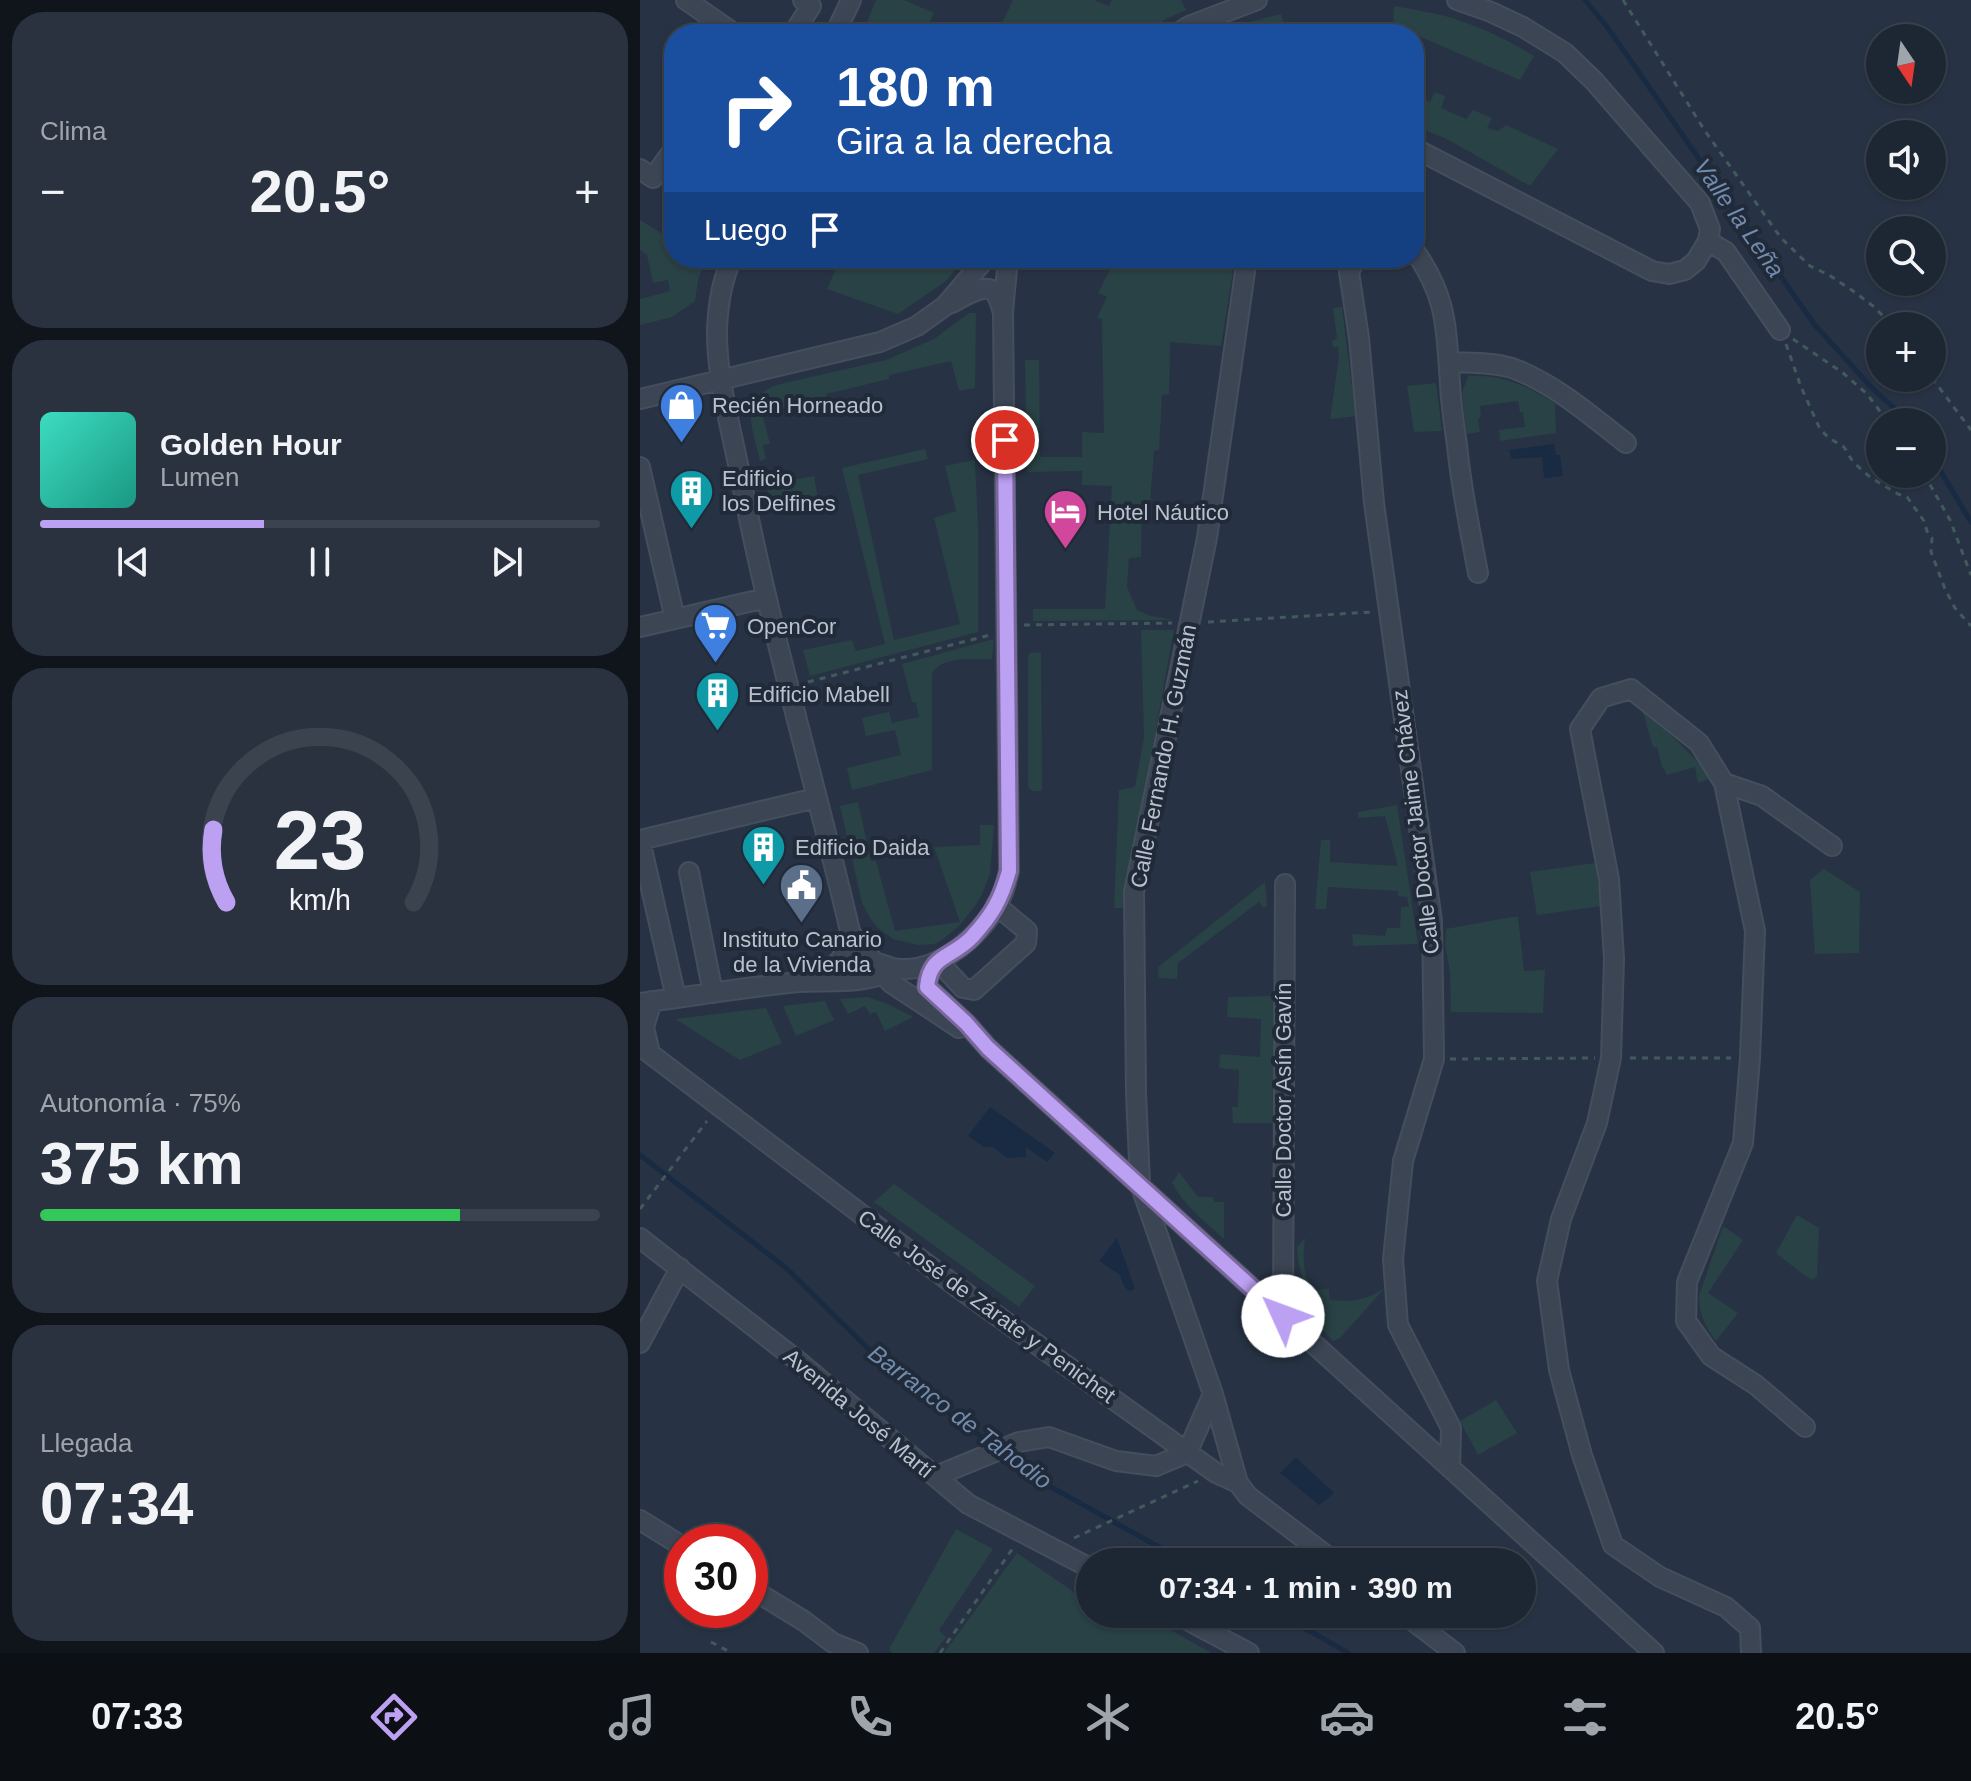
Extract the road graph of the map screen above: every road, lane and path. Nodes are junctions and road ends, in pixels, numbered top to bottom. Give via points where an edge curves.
1 (686, 0) edge
2 (803, 0) edge
3 (851, 0) edge
4 (1257, 0) edge
5 (1457, 0) edge
6 (1623, 0) edge
7 (721, 24) edge
8 (799, 24) edge
9 (840, 24) edge
10 (1194, 24) edge
11 (1424, 153) edge
12 (664, 163) edge
13 (640, 169) edge
14 (1708, 241) junction
15 (1424, 264) edge
16 (727, 268) edge
17 (977, 268) edge
18 (1007, 268) edge
19 (1246, 268) edge
20 (1351, 268) edge
21 (945, 306) junction
22 (1003, 312) junction
23 (1879, 312) edge
24 (1780, 330) junction
25 (1450, 362) junction
26 (722, 380) junction
27 (1942, 392) edge
28 (640, 399) edge
29 (1878, 408) edge
30 (1971, 430) edge
31 (1626, 443) dead end
32 (640, 467) edge
33 (1932, 488) edge
34 (1478, 573) dead end
35 (1971, 575) edge
36 (766, 598) junction
37 (675, 619) junction
38 (1971, 626) edge
39 (640, 627) edge
40 (1006, 631) junction
41 (788, 687) junction
42 (1724, 783) junction
43 (816, 798) junction
44 (640, 840) edge
45 (1832, 846) dead end
46 (689, 872) dead end
47 (1285, 884) dead end
48 (996, 905) junction
49 (850, 931) junction
50 (938, 961) junction
51 (884, 968) junction
52 (799, 982) junction
53 (713, 993) junction
54 (676, 998) junction
55 (646, 1002) edge
56 (988, 1048) junction
57 (645, 1049) edge
58 (705, 1124) dead end
59 (1140, 1184) junction
60 (640, 1209) edge
61 (640, 1238) edge
62 (680, 1268) junction
63 (1283, 1316) junction
64 (640, 1343) edge
65 (1213, 1394) junction
66 (1805, 1427) dead end
67 (1187, 1453) junction
68 (1450, 1468) junction
69 (1216, 1473) junction
70 (936, 1476) junction
71 (1238, 1483) junction
72 (640, 1520) edge
73 (1023, 1533) junction
74 (664, 1535) edge
75 (1051, 1548) junction
76 (1317, 1548) edge
77 (1076, 1561) edge
78 (768, 1599) edge
79 (1202, 1628) edge
80 (1422, 1628) edge
81 (711, 1642) dead end
82 (833, 1650) edge
83 (732, 1653) edge
84 (858, 1653) edge
85 (940, 1653) edge
86 (1249, 1653) edge
87 (1455, 1653) edge
88 (1654, 1653) edge
89 (1751, 1653) edge

1 - 7 street
2 - 8 street via 811,6
3 - 9 street
4 - 10 street
5 - 14 street via 1523,27 1565,53 1700,203 1710,229
6 - 23 path via 1705,131 1781,238 1810,266
11 - 14 street via 1652,271 1685,270
12 - 13 street via 653,178
14 - 24 street via 1726,252
15 - 25 street via 1437,289
16 - 26 street via 717,331
17 - 21 street
18 - 22 street
19 - 59 street, Calle Fernando H. Guzmán via 1207,538 1134,892
20 - 68 street, Calle Doctor Jaime Chávez via 1374,503 1432,921 1434,1059 1403,1161 1393,1259 1398,1325 1451,1428
21 - 22 street via 990,289
21 - 26 street via 880,342
22 - 40 street
24 - 29 path via 1843,373
24 - 38 path via 1820,429 1865,473 1907,497 1932,538 1931,552 1945,589
25 - 31 street via 1510,368 1554,388
25 - 34 street via 1461,488
26 - 28 street
26 - 36 street
27 - 30 path
32 - 37 street
33 - 35 path
36 - 37 street
36 - 41 street
37 - 39 street
40 - 41 path
40 - 48 street via 1009,871
41 - 43 street
42 - 45 street via 1762,796
42 - 66 street via 1755,931 1750,1058 1743,1143 1687,1282 1686,1321 1711,1356
42 - 89 street via 1699,743 1631,689 1601,698 1580,729 1609,879 1614,959 1611,1058 1597,1123 1561,1219 1547,1281 1559,1370 1613,1545 1660,1577 1726,1607 1750,1628
43 - 44 street
43 - 49 street
44 - 54 street
46 - 53 street
47 - 63 street, Calle Doctor Asín Gavín
48 - 50 street via 970,939
48 - 50 street via 1027,931 1026,943 974,990 963,988
49 - 51 street via 856,945
49 - 52 street via 847,949 832,969
50 - 51 street
50 - 56 street via 929,971 927,987
51 - 52 street via 856,980
51 - 56 street via 891,983
52 - 53 street
53 - 54 street
54 - 55 street
55 - 57 street
56 - 59 street
57 - 67 street, Calle José de Zárate y Penichet via 957,1287
58 - 60 path
59 - 63 street
59 - 65 street, Calle Fernando H. Guzmán
61 - 62 street, Avenida José Martí
62 - 64 street
62 - 70 street, Avenida José Martí
63 - 68 street
65 - 67 street
65 - 71 street, Calle Fernando H. Guzmán
67 - 69 street, Calle José de Zárate y Penichet
67 - 70 street via 1156,1466 1116,1461 1049,1437 1019,1442
68 - 88 street
69 - 71 street, Calle José de Zárate y Penichet
69 - 75 path
70 - 73 street, Avenida José Martí via 968,1504
71 - 76 street, Calle José de Zárate y Penichet
72 - 74 street
73 - 75 street, Avenida José Martí
73 - 85 path
75 - 77 street, Avenida José Martí
78 - 82 street via 804,1621
79 - 86 street
80 - 87 street
81 - 83 path
82 - 84 street

